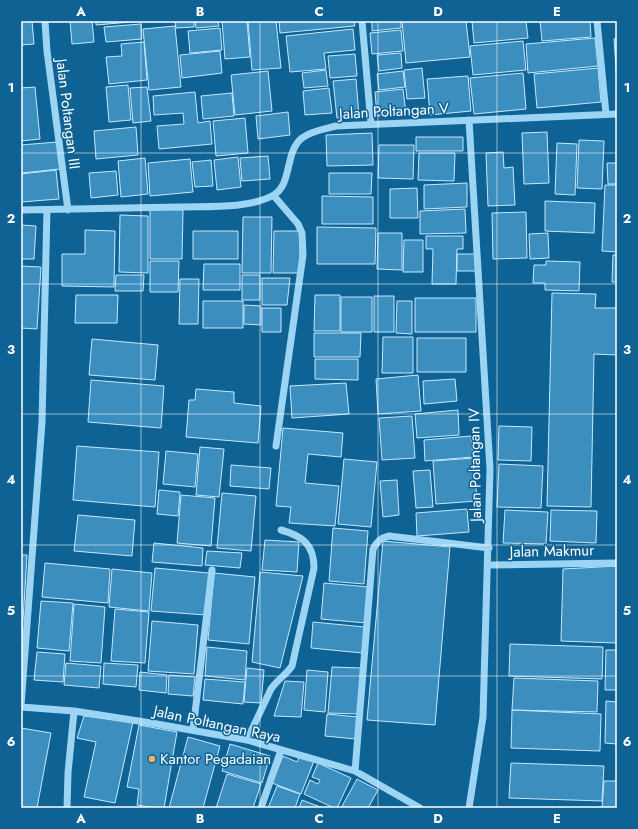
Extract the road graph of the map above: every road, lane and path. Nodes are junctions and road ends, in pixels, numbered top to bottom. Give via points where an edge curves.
1 (46, 21) edge
2 (362, 21) edge
3 (596, 21) edge
4 (606, 114) junction
5 (617, 114) edge
6 (469, 120) junction
7 (371, 124) junction
8 (274, 196) junction
9 (21, 210) edge
10 (47, 210) junction
11 (68, 210) junction
12 (276, 446) dead end
13 (282, 530) dead end
14 (488, 548) junction
15 (617, 563) edge
16 (488, 565) junction
17 (212, 570) dead end
18 (21, 707) edge
19 (74, 712) junction
20 (193, 730) junction
21 (246, 740) junction
22 (281, 750) junction
23 (355, 771) junction
24 (409, 805) edge
25 (67, 808) edge
26 (261, 808) edge
27 (420, 808) edge
28 (469, 808) edge

1 - 11 street, Jalan Poltangan III via 47,51
2 - 7 street
3 - 4 street
4 - 5 street, Jalan Poltangan V
4 - 6 street, Jalan Poltangan V
6 - 7 street, Jalan Poltangan V
6 - 14 street, Jalan Poltangan IV via 490,469
7 - 8 street, Jalan Poltangan V via 336,126 301,139 292,153 287,175
8 - 11 street via 243,204
8 - 12 street via 298,224 302,233 303,255
9 - 10 street
10 - 11 street
10 - 18 street via 42,422
13 - 21 street via 302,539 312,549 314,568 292,666 271,689
14 - 16 street, Jalan Poltangan IV
14 - 23 street via 389,536 376,543 373,549
15 - 16 street, Jalan Makmur
16 - 28 street, Jalan Poltangan IV via 483,717
17 - 20 street
18 - 19 street, Jalan Poltangan Raya
19 - 20 street, Jalan Poltangan Raya
19 - 25 street
20 - 21 street, Jalan Poltangan Raya
21 - 22 street, Jalan Poltangan Raya
22 - 23 street, Jalan Poltangan Raya
22 - 26 street
23 - 24 street, Jalan Poltangan Raya
24 - 27 street, Jalan Poltangan Raya

